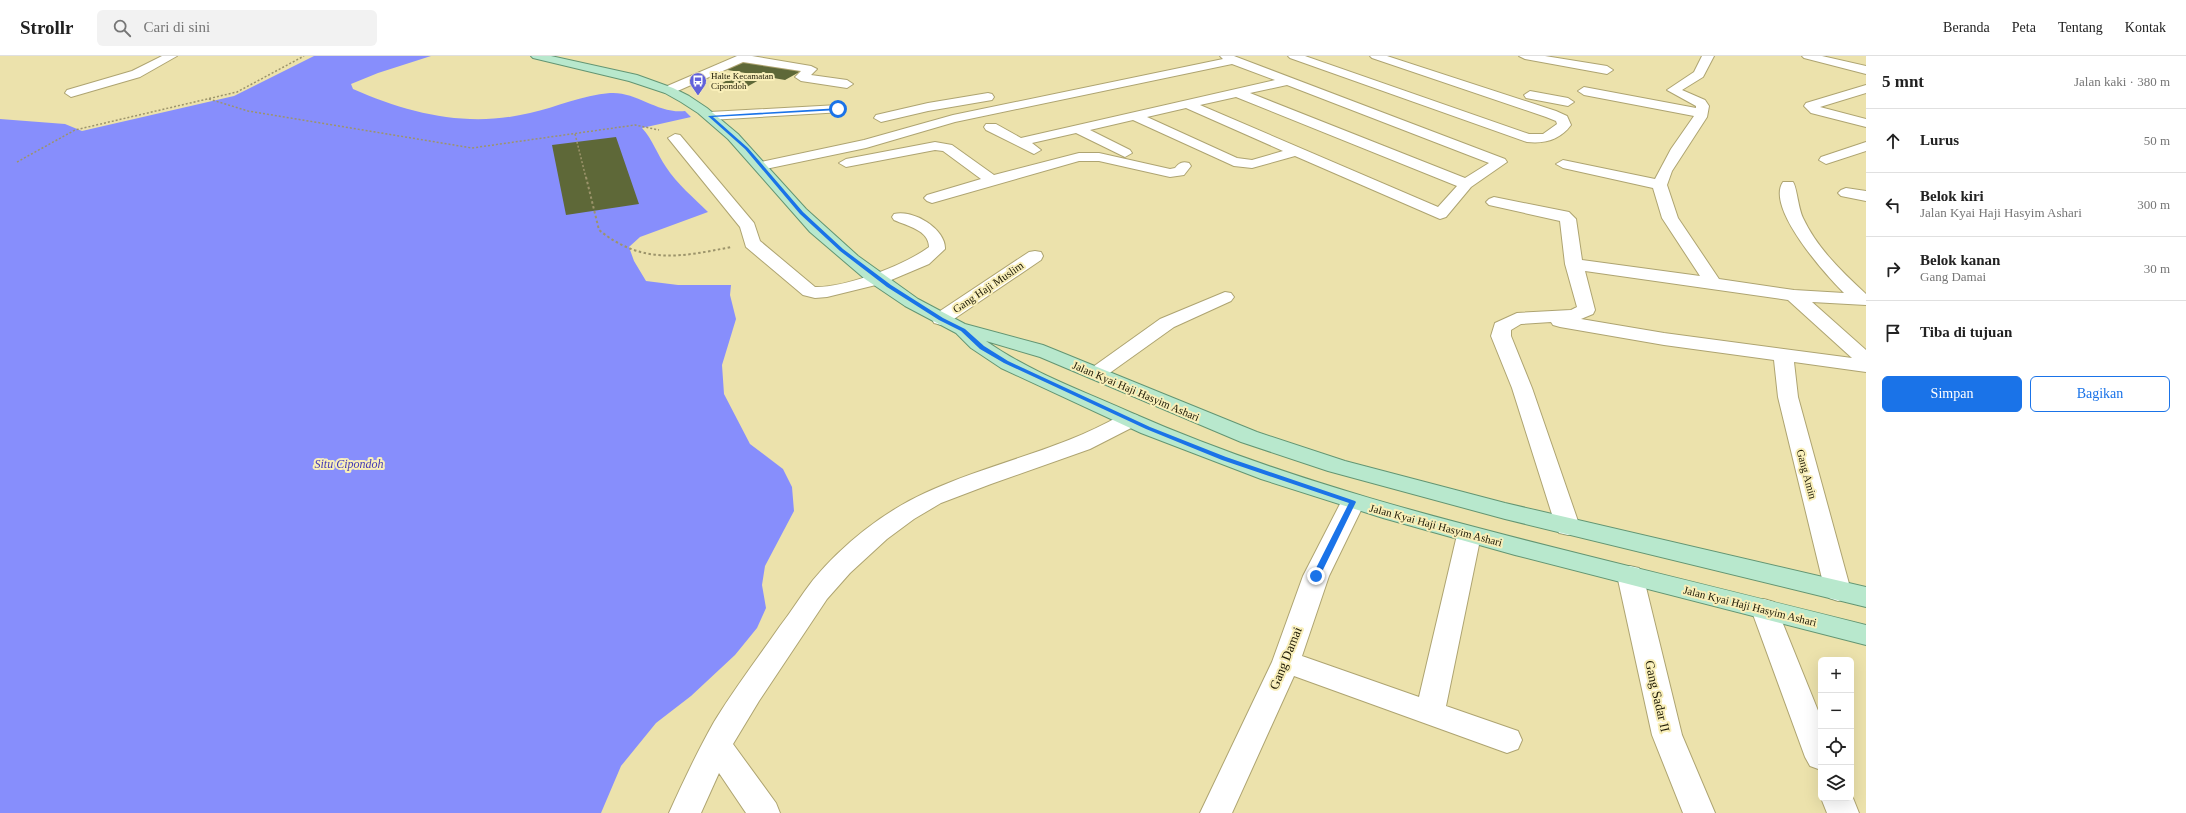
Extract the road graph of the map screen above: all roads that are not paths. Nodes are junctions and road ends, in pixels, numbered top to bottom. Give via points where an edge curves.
1 (171, 56) edge
2 (540, 56) edge
3 (1194, 56) edge
4 (1294, 56) edge
5 (1525, 56) edge
6 (1708, 56) edge
7 (1808, 56) edge
8 (1853, 56) edge
9 (743, 57) edge
10 (1229, 57) edge
11 (1385, 57) edge
12 (1179, 59) dead end
13 (1834, 62) junction
14 (1607, 70) dead end
15 (1866, 70) edge
16 (1288, 81) junction
17 (1454, 82) junction
18 (847, 84) dead end
19 (1866, 89) edge
20 (669, 90) junction
21 (1584, 91) dead end
22 (1238, 93) junction
23 (71, 94) dead end
24 (997, 95) dead end
25 (1568, 102) dead end
26 (1188, 104) junction
27 (838, 109) dead end
28 (1700, 113) junction
29 (710, 116) junction
30 (1135, 116) junction
31 (1866, 123) edge
32 (991, 127) dead end
33 (1078, 129) junction
34 (901, 133) junction
35 (675, 138) dead end
36 (1020, 142) junction
37 (1866, 146) edge
38 (1297, 151) junction
39 (1040, 153) dead end
40 (1124, 153) dead end
41 (1826, 160) dead end
42 (1563, 164) dead end
43 (1184, 166) dead end
44 (766, 171) junction
45 (992, 180) junction
46 (1466, 184) junction
47 (1660, 185) junction
48 (1788, 185) dead end
49 (1846, 193) dead end
50 (1866, 196) edge
51 (932, 198) dead end
52 (1494, 202) dead end
53 (900, 217) dead end
54 (1035, 256) dead end
55 (1574, 264) junction
56 (878, 279) junction
57 (1713, 283) junction
58 (1794, 295) junction
59 (1225, 297) dead end
60 (1864, 300) edge
61 (1545, 318) junction
62 (941, 319) junction
63 (963, 330) junction
64 (1783, 355) junction
65 (1866, 360) edge
66 (1866, 366) edge
67 (1097, 373) junction
68 (1129, 420) junction
69 (1353, 502) junction
70 (1568, 526) junction
71 (1469, 535) junction
72 (1630, 575) junction
73 (1838, 591) junction
74 (1866, 597) edge
75 (1764, 609) junction
76 (1866, 635) edge
77 (1286, 662) junction
78 (1430, 713) junction
79 (1507, 740) dead end
80 (717, 745) junction
81 (1818, 749) edge
82 (1838, 801) edge
83 (685, 813) edge
84 (764, 813) edge
85 (1216, 813) edge
86 (1699, 813) edge
87 (1843, 813) edge

1 - 23 street via 136,74
2 - 20 main road, Jalan Kyai Haji Hasyim Ashari
3 - 12 street
4 - 17 street via 1527,138 1539,140 1550,137 1564,125 1562,119 1551,114
5 - 14 street
6 - 28 street via 1699,74 1673,90 1701,103 1703,106
7 - 13 street
8 - 13 street
9 - 18 street via 811,69 801,77
9 - 20 street
10 - 16 street
10 - 34 street
11 - 17 street
13 - 15 street
16 - 22 street
16 - 46 street via 1500,162
17 - 25 street
19 - 31 street via 1810,106 1816,110
20 - 29 main road, Jalan Kyai Haji Hasyim Ashari
21 - 28 street
22 - 26 street
22 - 46 street
24 - 34 street via 974,99 936,112 885,121
26 - 30 street
26 - 38 street
27 - 29 street
28 - 47 street via 1700,117 1668,166
29 - 44 main road, Jalan Kyai Haji Hasyim Ashari via 746,148
30 - 33 street
30 - 38 street via 1234,162 1252,164
32 - 36 street
33 - 36 street
33 - 40 street
34 - 44 street
35 - 56 street via 748,226 752,243 809,292 826,292
36 - 39 street
37 - 41 street
38 - 46 street via 1440,214
42 - 47 street
43 - 45 street via 1179,172 1170,173 1098,158 1079,157
44 - 45 street via 935,146 948,148
44 - 56 main road, Jalan Kyai Haji Hasyim Ashari via 801,213
45 - 51 street
47 - 57 street via 1670,218
48 - 60 street via 1787,195 1793,214 1810,243 1836,275
49 - 50 street
52 - 55 street via 1563,215 1568,220
53 - 56 street via 934,233 938,241 937,249 923,260
54 - 62 street, Gang Haji Muslim
55 - 57 street
55 - 61 street via 1586,310 1574,315
56 - 62 main road, Jalan Kyai Haji Hasyim Ashari
57 - 58 street
58 - 60 street
58 - 65 street
59 - 67 street via 1167,323
61 - 64 street via 1664,339
61 - 70 street via 1517,319 1502,327 1502,336
62 - 63 main road, Jalan Kyai Haji Hasyim Ashari
63 - 67 main road, Jalan Kyai Haji Hasyim Ashari via 1030,347
63 - 68 main road, Jalan Kyai Haji Hasyim Ashari via 976,343 1006,362
64 - 66 street
64 - 73 street, Gang Amin via 1788,397
67 - 70 main road, Jalan Kyai Haji Hasyim Ashari via 1201,419 1301,456 1478,506
68 - 69 main road, Jalan Kyai Haji Hasyim Ashari via 1224,459
68 - 80 street via 1092,440 970,482 932,498 893,523 860,549 829,579 747,696
69 - 71 main road, Jalan Kyai Haji Hasyim Ashari
69 - 77 street, Gang Damai via 1316,576
70 - 73 main road, Jalan Kyai Haji Hasyim Ashari
71 - 72 main road, Jalan Kyai Haji Hasyim Ashari
71 - 78 street
72 - 75 main road, Jalan Kyai Haji Hasyim Ashari
72 - 86 street, Gang Sadar II via 1667,735
73 - 74 main road, Jalan Kyai Haji Hasyim Ashari
75 - 76 main road, Jalan Kyai Haji Hasyim Ashari
75 - 81 street
77 - 78 street
77 - 85 street, Gang Damai
78 - 79 street
80 - 83 street
80 - 84 street
82 - 87 street

